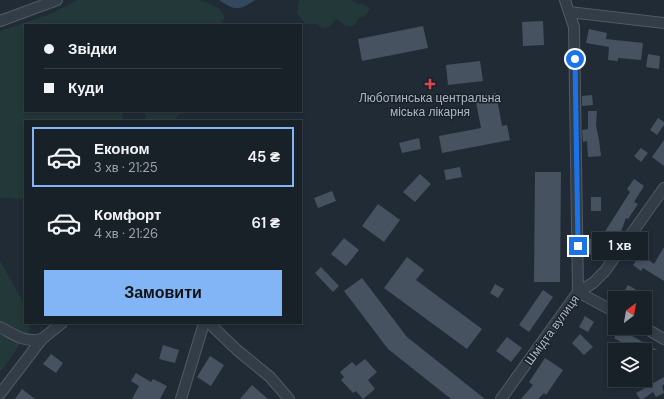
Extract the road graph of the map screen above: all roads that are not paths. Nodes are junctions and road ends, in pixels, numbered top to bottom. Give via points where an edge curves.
1 (57, 0) edge
2 (565, 0) edge
3 (570, 12) junction
4 (0, 21) edge
5 (664, 23) edge
6 (664, 188) edge
7 (578, 292) junction
8 (608, 308) edge
9 (61, 324) edge
10 (204, 324) edge
11 (210, 324) edge
12 (0, 327) edge
13 (652, 332) edge
14 (664, 338) edge
15 (42, 339) junction
16 (0, 394) edge
17 (181, 399) edge
18 (289, 399) edge
19 (501, 399) edge

1 - 4 street
2 - 3 street
3 - 5 street
3 - 7 street via 574,27
6 - 7 street, Шмідта вулиця via 605,271 593,283
7 - 8 street
7 - 19 street, Шмідта вулиця
9 - 15 street
10 - 17 street
11 - 18 street via 270,377
12 - 15 street via 28,341
13 - 14 street
15 - 16 street

